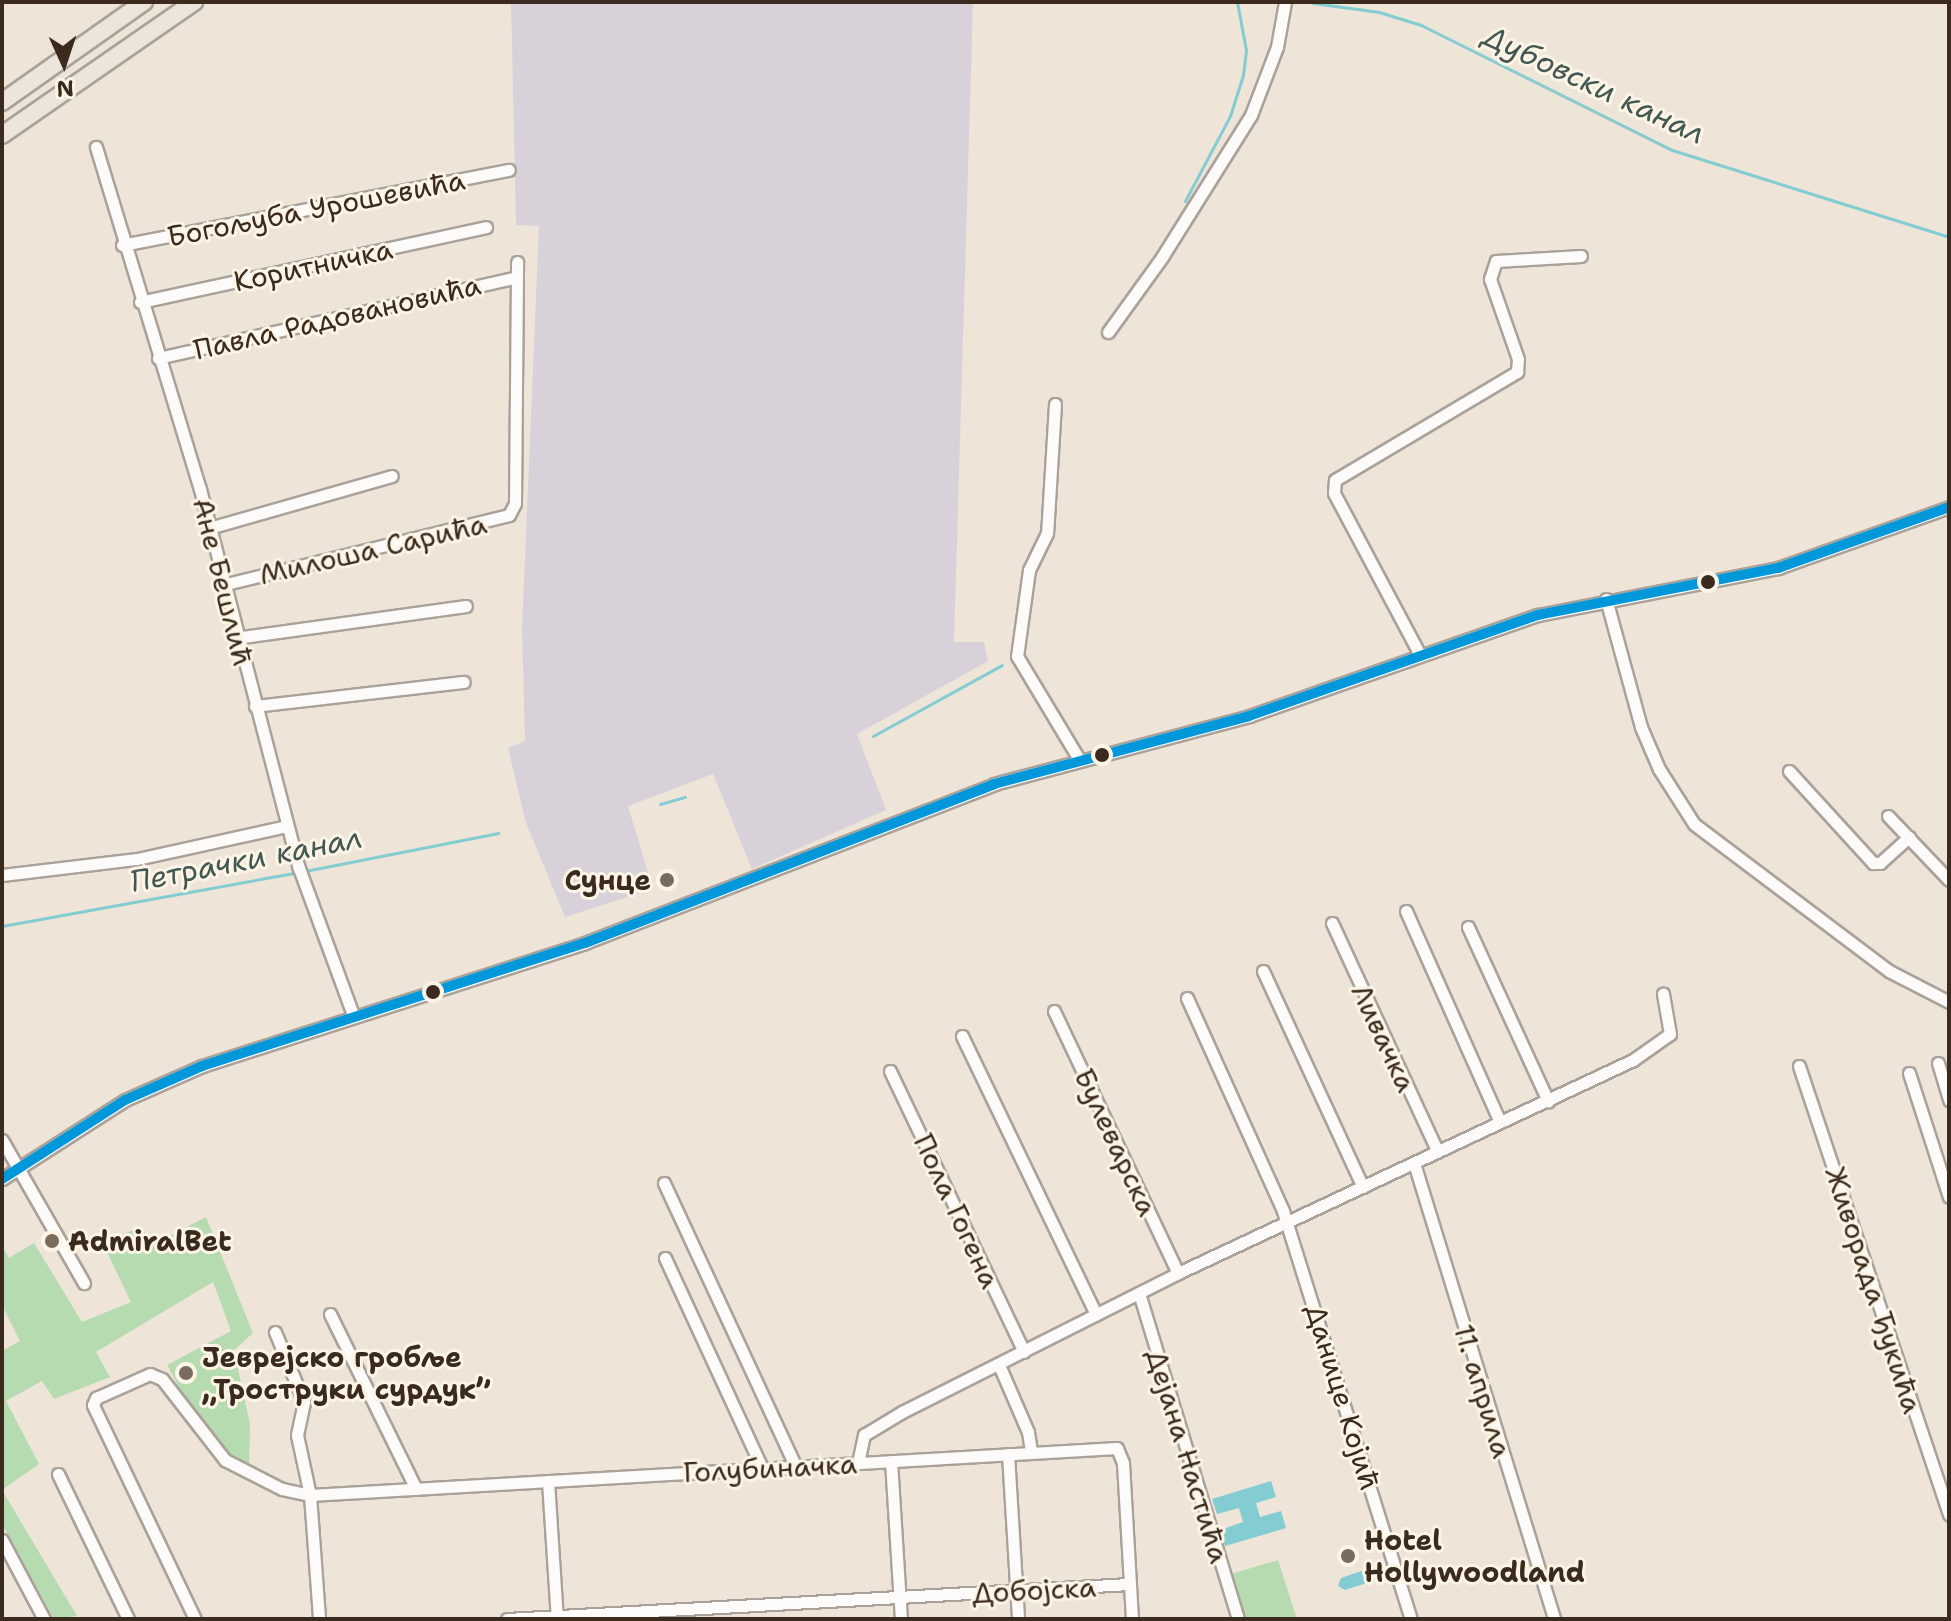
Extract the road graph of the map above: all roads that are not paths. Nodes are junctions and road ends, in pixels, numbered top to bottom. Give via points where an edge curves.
1 (144, 2) edge
2 (194, 2) edge
3 (1285, 2) edge
4 (2, 102) edge
5 (2, 135) edge
6 (96, 147) dead end
7 (509, 170) dead end
8 (486, 227) dead end
9 (122, 245) junction
10 (1581, 256) dead end
11 (517, 262) dead end
12 (516, 277) junction
13 (140, 302) junction
14 (1108, 332) dead end
15 (158, 358) junction
16 (1055, 404) dead end
17 (392, 476) dead end
18 (1949, 507) edge
19 (209, 528) junction
20 (222, 585) junction
21 (1606, 599) junction
22 (466, 606) dead end
23 (235, 638) junction
24 (1419, 653) junction
25 (464, 682) dead end
26 (255, 706) junction
27 (1079, 759) junction
28 (1789, 771) dead end
29 (1888, 816) dead end
30 (287, 826) junction
31 (1909, 837) junction
32 (2, 875) edge
33 (1949, 880) edge
34 (1406, 911) dead end
35 (1332, 923) dead end
36 (1468, 927) dead end
37 (1263, 971) dead end
38 (1663, 994) dead end
39 (1187, 998) dead end
40 (1949, 1002) edge
41 (1054, 1011) dead end
42 (353, 1015) junction
43 (962, 1036) dead end
44 (1938, 1063) dead end
45 (1799, 1066) dead end
46 (890, 1071) dead end
47 (1909, 1073) dead end
48 (1949, 1100) edge
49 (1548, 1101) junction
50 (1500, 1122) junction
51 (2, 1140) edge
52 (1438, 1152) junction
53 (1414, 1163) junction
54 (19, 1168) junction
55 (2, 1179) edge
56 (664, 1183) dead end
57 (1363, 1187) junction
58 (1949, 1197) edge
59 (1287, 1222) junction
60 (665, 1258) dead end
61 (1178, 1273) junction
62 (84, 1283) dead end
63 (1139, 1293) junction
64 (330, 1314) dead end
65 (1096, 1314) junction
66 (275, 1332) dead end
67 (1024, 1352) junction
68 (999, 1365) junction
69 (1031, 1452) junction
70 (1008, 1454) junction
71 (891, 1461) junction
72 (858, 1463) junction
73 (796, 1467) junction
74 (762, 1468) junction
75 (58, 1474) dead end
76 (548, 1481) junction
77 (416, 1489) junction
78 (310, 1495) junction
79 (1949, 1515) edge
80 (2, 1540) edge
81 (1130, 1584) junction
82 (1016, 1592) junction
83 (900, 1598) junction
84 (789, 1603) junction
85 (676, 1614) edge
86 (557, 1618) edge
87 (44, 1619) edge
88 (128, 1619) edge
89 (195, 1619) edge
90 (319, 1619) edge
91 (507, 1619) edge
92 (789, 1619) edge
93 (901, 1619) edge
94 (1018, 1619) edge
95 (1132, 1619) edge
96 (1238, 1619) edge
97 (1411, 1619) edge
98 (1554, 1619) edge

1 - 4 highway
2 - 5 highway
3 - 14 street via 1277,47 1251,115 1171,244
6 - 9 street, Ане Бешлић
7 - 9 street, Богољуба Урошевића
8 - 13 street, Коритничка
9 - 13 street, Ане Бешлић
10 - 24 street via 1496,261 1490,279 1518,359 1517,372 1335,480 1334,493
11 - 12 street, Милоша Сарића
12 - 15 street, Павла Радовановића
12 - 20 street, Милоша Сарића via 515,503 509,515
13 - 15 street, Ане Бешлић
15 - 19 street, Ане Бешлић
16 - 27 street via 1047,533 1029,570 1017,656
17 - 19 street
18 - 21 street via 1760,573
19 - 20 street, Ане Бешлић
20 - 23 street, Ане Бешлић
21 - 24 street
21 - 40 street via 1641,727 1659,769 1694,824 1880,964
22 - 23 street
23 - 26 street, Ане Бешлић
24 - 27 street via 1249,716
25 - 26 street
26 - 30 street, Ане Бешлић
27 - 42 street via 943,801 585,943
28 - 31 street via 1873,863 1880,863
29 - 31 street
30 - 32 street via 137,859
30 - 42 street, Ане Бешлић
31 - 33 street
34 - 50 street
35 - 52 street, Ливачка
36 - 49 street
37 - 57 street
38 - 49 street via 1670,1034 1633,1060
39 - 59 street, Данице Којић
41 - 61 street, Булеварска
42 - 54 street via 156,1086
43 - 65 street
44 - 48 street
45 - 79 street, Живорада Ђукића
46 - 67 street, Пола Гогена
47 - 58 street
49 - 50 street
50 - 52 street
51 - 54 street
52 - 53 street
53 - 57 street
53 - 98 street, 11. априла
54 - 55 street
54 - 62 street
56 - 73 street
57 - 59 street
59 - 61 street
59 - 97 street, Данице Којић
60 - 74 street
61 - 63 street
63 - 65 street
63 - 96 street, Дејана Настића
64 - 77 street
65 - 67 street
66 - 78 street via 303,1395 297,1435
67 - 68 street
68 - 69 street
68 - 72 street via 871,1429 860,1445
69 - 70 street, Голубиначка
69 - 81 street, Голубиначка via 1104,1447 1122,1453
70 - 71 street, Голубиначка
70 - 82 street
71 - 72 street, Голубиначка
71 - 83 street
72 - 73 street, Голубиначка
73 - 74 street, Голубиначка
74 - 76 street, Голубиначка
75 - 88 street
76 - 77 street, Голубиначка
76 - 86 street
77 - 78 street, Голубиначка
78 - 89 street, Голубиначка via 282,1489 221,1457 156,1374 96,1398 93,1406
78 - 90 street
80 - 87 street
81 - 82 street, Добојска
81 - 95 street
82 - 83 street, Добојска
82 - 94 street
83 - 84 street, Добојска
83 - 93 street
84 - 85 street, Добојска
84 - 92 street
85 - 86 street, Добојска
86 - 91 street, Добојска

